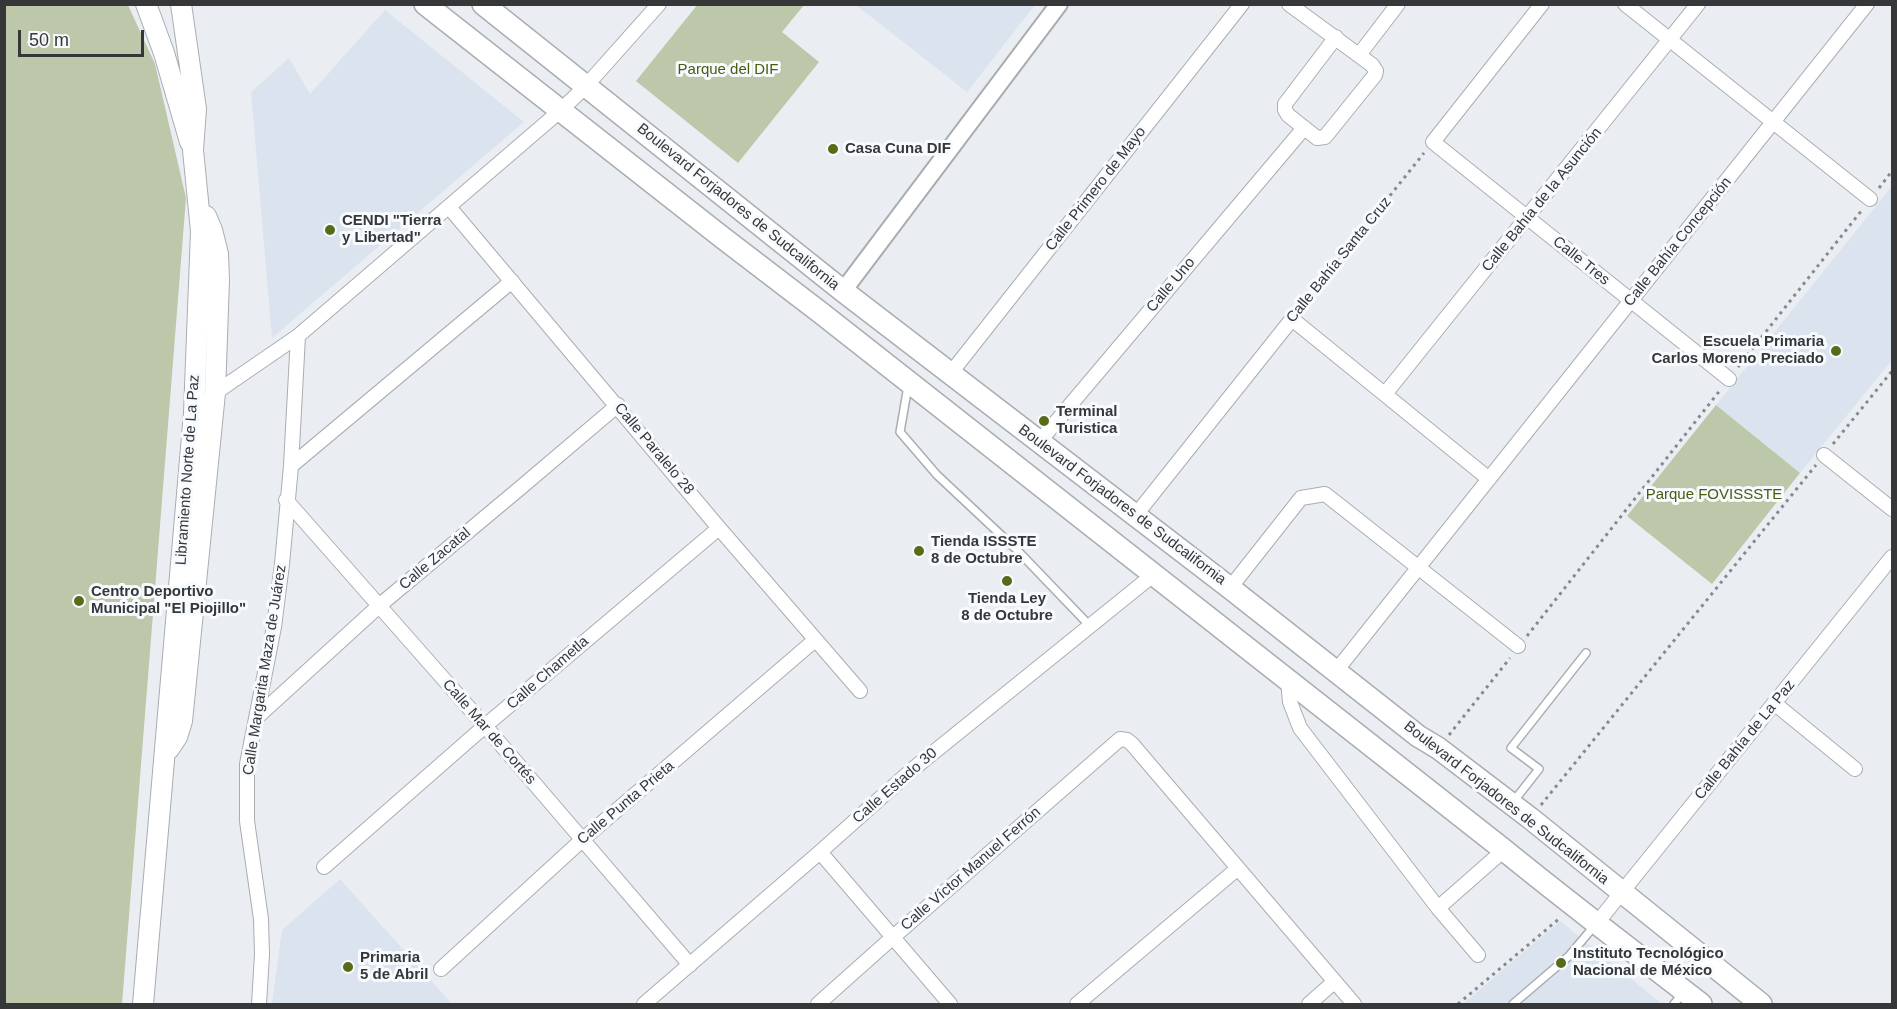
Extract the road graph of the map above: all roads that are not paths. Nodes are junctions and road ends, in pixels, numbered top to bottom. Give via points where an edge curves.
1 (146, 4) edge
2 (181, 4) edge
3 (424, 4) edge
4 (483, 4) edge
5 (659, 4) edge
6 (1059, 4) edge
7 (1242, 4) edge
8 (1289, 4) edge
9 (1398, 4) edge
10 (1542, 4) edge
11 (1625, 4) edge
12 (1698, 4) edge
13 (1867, 4) edge
14 (1336, 37) junction
15 (1670, 40) junction
16 (1359, 55) junction
17 (585, 87) junction
18 (561, 111) junction
19 (1773, 122) junction
20 (1304, 128) junction
21 (193, 150) junction
22 (1870, 199) road end
23 (199, 202) junction
24 (449, 207) junction
25 (1527, 218) junction
26 (512, 281) junction
27 (843, 291) junction
28 (1631, 300) junction
29 (298, 336) junction
30 (950, 374) junction
31 (1729, 379) road end
32 (908, 382) junction
33 (215, 393) junction
34 (1385, 394) junction
35 (618, 405) junction
36 (1039, 442) junction
37 (1824, 455) road end
38 (291, 466) junction
39 (1489, 479) junction
40 (286, 500) junction
41 (1893, 509) edge
42 (1135, 516) junction
43 (719, 528) junction
44 (1893, 557) edge
45 (1418, 568) junction
46 (1153, 575) junction
47 (1230, 588) junction
48 (380, 605) junction
49 (1090, 626) junction
50 (815, 640) junction
51 (1518, 646) road end
52 (1586, 653) dead end
53 (1336, 671) junction
54 (1288, 680) junction
55 (860, 691) dead end
56 (1774, 703) junction
57 (256, 718) junction
58 (486, 726) junction
59 (164, 757) junction
60 (1855, 769) dead end
61 (1512, 804) junction
62 (582, 840) junction
63 (1504, 850) junction
64 (820, 852) junction
65 (324, 867) dead end
66 (1237, 869) junction
67 (1622, 893) junction
68 (1438, 908) junction
69 (1597, 923) junction
70 (892, 938) junction
71 (1478, 956) dead end
72 (690, 965) junction
73 (441, 969) dead end
74 (1335, 982) junction
75 (1679, 998) edge
76 (143, 1005) edge
77 (259, 1005) edge
78 (644, 1005) edge
79 (818, 1005) edge
80 (950, 1005) edge
81 (1077, 1005) edge
82 (1309, 1005) edge
83 (1354, 1005) edge
84 (1513, 1005) edge
85 (1701, 1005) edge
86 (1761, 1005) edge

1 - 21 main road, Libramiento Norte de La Paz
2 - 21 main road, Libramiento Norte de La Paz via 196,110
3 - 18 main road, Boulevard Forjadores de Sudcalifornia
4 - 17 main road, Boulevard Forjadores de Sudcalifornia
5 - 17 street
6 - 27 street
7 - 30 street, Calle Primero de Mayo
8 - 14 street
9 - 16 street
10 - 25 street, Calle Tres via 1433,142
11 - 15 street
12 - 15 street, Calle Bahía de la Asunción
13 - 19 street, Calle Bahía Concepción
14 - 16 street
14 - 20 street via 1285,104 1288,116
15 - 19 street
15 - 25 street, Calle Bahía de la Asunción
16 - 20 street via 1372,65 1375,75 1325,137 1317,138
17 - 18 street
17 - 27 main road, Boulevard Forjadores de Sudcalifornia
18 - 24 street
18 - 32 main road, Boulevard Forjadores de Sudcalifornia
19 - 22 street
19 - 28 street, Calle Bahía Concepción
20 - 36 street, Calle Uno
21 - 23 main road, Libramiento Norte de La Paz
23 - 33 main road via 218,254
23 - 59 main road, Libramiento Norte de La Paz via 194,413
24 - 26 street, Calle Paralelo 28
24 - 29 street
25 - 28 street, Calle Tres
25 - 34 street, Calle Bahía de la Asunción
26 - 35 street, Calle Paralelo 28
26 - 38 street
27 - 30 main road, Boulevard Forjadores de Sudcalifornia
28 - 31 street, Calle Tres
28 - 39 street, Calle Bahía Concepción
29 - 33 street
29 - 38 street, Calle Margarita Maza de Juárez
30 - 36 main road, Boulevard Forjadores de Sudcalifornia
32 - 46 main road, Boulevard Forjadores de Sudcalifornia
32 - 49 lane via 900,432 937,475
33 - 59 main road via 182,721
34 - 39 street
34 - 42 street, Calle Bahía Santa Cruz via 1292,319
35 - 43 street, Calle Paralelo 28
35 - 48 street, Calle Zacatal
36 - 42 main road, Boulevard Forjadores de Sudcalifornia
37 - 41 street
38 - 40 street, Calle Margarita Maza de Juárez
39 - 45 street, Calle Bahía Concepción
40 - 48 street, Calle Mar de Cortés
40 - 57 street, Calle Margarita Maza de Juárez via 274,627
42 - 47 main road, Boulevard Forjadores de Sudcalifornia
43 - 50 street, Calle Paralelo 28
43 - 58 street, Calle Chametla
44 - 56 street, Calle Bahía de La Paz
45 - 47 street via 1325,494 1301,498
45 - 51 street
45 - 53 street, Calle Bahía Concepción
46 - 49 street, Calle Estado 30
46 - 54 main road, Boulevard Forjadores de Sudcalifornia
47 - 53 main road, Boulevard Forjadores de Sudcalifornia
48 - 57 street, Calle Zacatal
48 - 58 street, Calle Mar de Cortés
49 - 64 street, Calle Estado 30 via 913,769
50 - 55 street, Calle Paralelo 28
50 - 62 street, Calle Punta Prieta
52 - 61 lane via 1511,748 1539,769
53 - 61 main road, Boulevard Forjadores de Sudcalifornia
54 - 63 main road, Boulevard Forjadores de Sudcalifornia
54 - 68 street via 1290,702 1300,728
56 - 60 street
56 - 67 street, Calle Bahía de La Paz
57 - 77 street, Calle Margarita Maza de Juárez via 248,764 247,822 261,919
58 - 62 street, Calle Mar de Cortés
58 - 65 street, Calle Chametla
59 - 76 main road, Libramiento Norte de La Paz
61 - 67 main road, Boulevard Forjadores de Sudcalifornia
62 - 72 street, Calle Mar de Cortés
62 - 73 street, Calle Punta Prieta
63 - 68 street
63 - 69 main road, Boulevard Forjadores de Sudcalifornia
64 - 70 street
64 - 72 street, Calle Estado 30
66 - 70 street, Calle Víctor Manuel Ferrón via 1127,740 1120,740
66 - 74 street
66 - 81 street
67 - 69 street, Calle Bahía de La Paz
67 - 86 main road, Boulevard Forjadores de Sudcalifornia
68 - 71 street
69 - 75 main road, Boulevard Forjadores de Sudcalifornia
69 - 84 lane via 1569,956
70 - 79 street, Calle Víctor Manuel Ferrón
70 - 80 street
72 - 78 street, Calle Estado 30
74 - 82 street
74 - 83 street
75 - 85 main road, Boulevard Forjadores de Sudcalifornia

